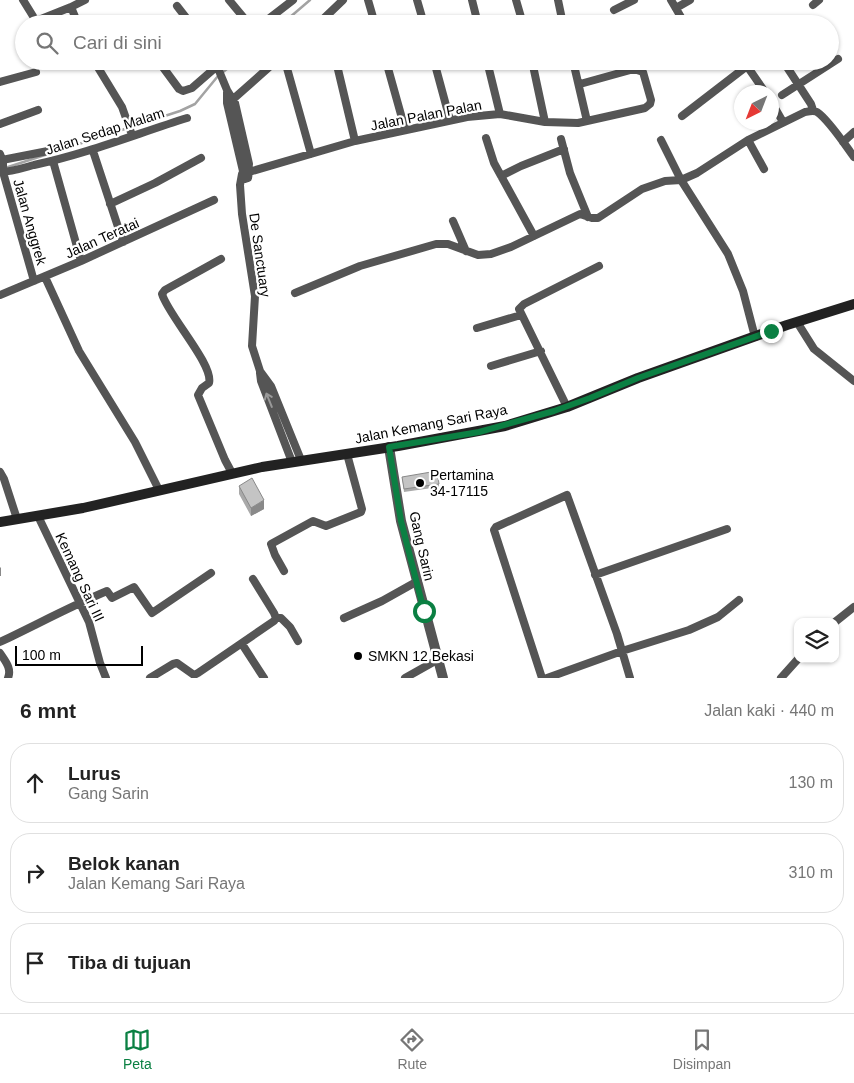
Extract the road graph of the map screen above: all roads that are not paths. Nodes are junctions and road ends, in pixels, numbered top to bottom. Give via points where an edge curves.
1 (23, 0) edge
2 (85, 0) edge
3 (229, 0) edge
4 (342, 0) edge
5 (368, 0) edge
6 (417, 0) edge
7 (472, 0) edge
8 (516, 0) edge
9 (558, 0) edge
10 (634, 0) edge
11 (671, 0) edge
12 (690, 0) edge
13 (290, 1) edge
14 (177, 6) dead end
15 (71, 7) junction
16 (676, 8) junction
17 (614, 10) dead end
18 (33, 15) edge
19 (49, 15) edge
20 (74, 15) edge
21 (184, 15) edge
22 (242, 15) edge
23 (273, 15) edge
24 (331, 15) edge
25 (372, 15) edge
26 (421, 15) edge
27 (476, 15) edge
28 (520, 15) edge
29 (561, 15) edge
30 (680, 15) edge
31 (100, 70) edge
32 (165, 70) edge
33 (215, 70) edge
34 (222, 70) edge
35 (266, 70) edge
36 (288, 70) edge
37 (338, 70) edge
38 (389, 70) edge
39 (436, 70) edge
40 (489, 70) edge
41 (534, 70) edge
42 (576, 70) edge
43 (630, 70) edge
44 (641, 70) edge
45 (737, 70) edge
46 (748, 70) edge
47 (789, 70) edge
48 (822, 70) edge
49 (36, 72) dead end
50 (0, 82) edge
51 (580, 84) junction
52 (760, 85) edge
53 (799, 85) junction
54 (782, 95) dead end
55 (230, 101) junction
56 (812, 107) junction
57 (38, 110) dead end
58 (500, 114) junction
59 (779, 115) edge
60 (682, 116) dead end
61 (187, 118) dead end
62 (450, 120) junction
63 (587, 121) junction
64 (545, 122) junction
65 (783, 122) junction
66 (0, 124) edge
67 (405, 129) junction
68 (130, 131) junction
69 (854, 132) edge
70 (486, 138) dead end
71 (561, 139) dead end
72 (661, 140) dead end
73 (748, 140) junction
74 (356, 141) junction
75 (843, 142) junction
76 (564, 149) junction
77 (92, 151) junction
78 (48, 152) dead end
79 (311, 154) junction
80 (854, 157) edge
81 (201, 158) dead end
82 (53, 161) junction
83 (2, 165) edge
84 (764, 168) dead end
85 (247, 174) junction
86 (501, 176) junction
87 (681, 180) junction
88 (214, 200) dead end
89 (110, 204) junction
90 (588, 217) junction
91 (453, 221) dead end
92 (534, 236) junction
93 (123, 242) junction
94 (466, 251) junction
95 (221, 259) dead end
96 (81, 261) junction
97 (599, 266) dead end
98 (45, 277) junction
99 (34, 281) junction
100 (295, 293) dead end
101 (0, 295) edge
102 (854, 304) edge
103 (521, 315) junction
104 (797, 322) junction
105 (477, 328) dead end
106 (755, 337) junction
107 (541, 351) junction
108 (491, 366) dead end
109 (854, 382) edge
110 (567, 406) junction
111 (389, 447) junction
112 (347, 454) junction
113 (297, 461) junction
114 (232, 472) junction
115 (1, 477) edge
116 (159, 490) junction
117 (38, 516) junction
118 (17, 519) junction
119 (0, 522) edge
120 (727, 529) dead end
121 (284, 571) dead end
122 (210, 573) dead end
123 (595, 575) junction
124 (253, 579) dead end
125 (416, 582) junction
126 (739, 600) dead end
127 (80, 602) junction
128 (854, 607) edge
129 (276, 618) junction
130 (344, 618) dead end
131 (839, 619) edge
132 (298, 640) dead end
133 (0, 642) edge
134 (242, 644) junction
135 (622, 651) junction
136 (0, 653) edge
137 (437, 660) junction
138 (794, 663) edge
139 (8, 678) edge
140 (106, 678) edge
141 (150, 678) edge
142 (264, 678) edge
143 (405, 678) edge
144 (443, 678) edge
145 (542, 678) edge
146 (547, 678) edge
147 (630, 678) edge
148 (781, 678) edge

1 - 18 street
2 - 15 street
3 - 22 street
4 - 24 street
5 - 25 street
6 - 26 street
7 - 27 street
8 - 28 street
9 - 29 street
10 - 17 street
11 - 16 street
12 - 16 street
13 - 23 street
14 - 21 street
15 - 19 street
15 - 20 street
16 - 30 street
31 - 68 street via 122,106
32 - 33 street via 183,91
34 - 55 street
35 - 55 street
36 - 79 street
37 - 74 street
38 - 67 street
39 - 62 street
40 - 58 street
41 - 64 street
42 - 51 street
43 - 51 street, Jalan Palan Palan
44 - 63 street, Jalan Palan Palan via 650,104 645,108
45 - 60 street
46 - 52 street
47 - 53 street
48 - 53 street
49 - 50 street
51 - 63 street
53 - 54 street
53 - 56 street
55 - 85 street via 248,164
56 - 65 street
56 - 75 street
57 - 66 street
58 - 62 street, Jalan Palan Palan
58 - 64 street, Jalan Palan Palan
59 - 65 street
61 - 68 street, Jalan Sedap Malam
62 - 67 street, Jalan Palan Palan
63 - 64 street, Jalan Palan Palan
65 - 73 street
67 - 74 street, Jalan Palan Palan
68 - 77 street, Jalan Sedap Malam
69 - 75 street
70 - 86 street
71 - 76 street
72 - 87 street
73 - 84 street
73 - 87 street
74 - 79 street, Jalan Palan Palan
75 - 80 street
76 - 86 street
76 - 90 street
77 - 82 street, Jalan Sedap Malam
77 - 89 street
78 - 83 street
79 - 85 street, Jalan Palan Palan
81 - 89 street
82 - 83 street, Jalan Sedap Malam
82 - 96 street
83 - 99 street, Jalan Anggrek
85 - 113 street, De Sanctuary via 240,185 240,200 255,296 252,346 260,371 271,386
86 - 92 street
87 - 90 street via 647,186 602,216
87 - 106 street via 728,254 743,291
88 - 93 street, Jalan Teratai
89 - 93 street
90 - 92 street via 580,214
91 - 94 street
92 - 94 street via 491,254 478,255
93 - 96 street, Jalan Teratai
94 - 100 street via 448,244 436,244 360,266
95 - 114 street via 165,290 162,296 195,346 210,378 198,395
96 - 98 street, Jalan Teratai
97 - 103 street via 520,306
98 - 99 street, Jalan Teratai
98 - 116 street via 79,351
99 - 101 street, Jalan Teratai
102 - 104 main road, Jalan Kemang Sari Raya
103 - 105 street
103 - 107 street
104 - 106 main road, Jalan Kemang Sari Raya
104 - 109 street via 814,349
106 - 110 main road, Jalan Kemang Sari Raya
107 - 108 street
107 - 110 street
110 - 111 main road, Jalan Kemang Sari Raya via 479,432
111 - 112 main road, Jalan Kemang Sari Raya
111 - 125 street, Gang Sarin via 401,521
112 - 113 main road, Jalan Kemang Sari Raya
112 - 121 street via 361,512 326,526 313,521 271,544
113 - 114 main road, Jalan Kemang Sari Raya
114 - 116 main road, Jalan Kemang Sari Raya
115 - 118 street
116 - 117 main road, Jalan Kemang Sari Raya
117 - 118 main road, Jalan Kemang Sari Raya
117 - 127 street, Kemang Sari III
118 - 119 main road, Jalan Kemang Sari Raya
120 - 123 street
122 - 127 street via 152,612 134,587 112,598 107,591
123 - 135 street
123 - 145 street via 567,495 494,530
124 - 129 street
125 - 130 street
125 - 137 street, Gang Sarin
126 - 135 street via 718,617 689,630
127 - 133 street
127 - 140 street, Kemang Sari III
128 - 131 street
129 - 132 street via 281,618
129 - 134 street
134 - 141 street via 194,675 178,663
134 - 142 street
135 - 146 street
135 - 147 street
136 - 139 street via 9,668
137 - 143 street
137 - 144 street, Gang Sarin
138 - 148 street

